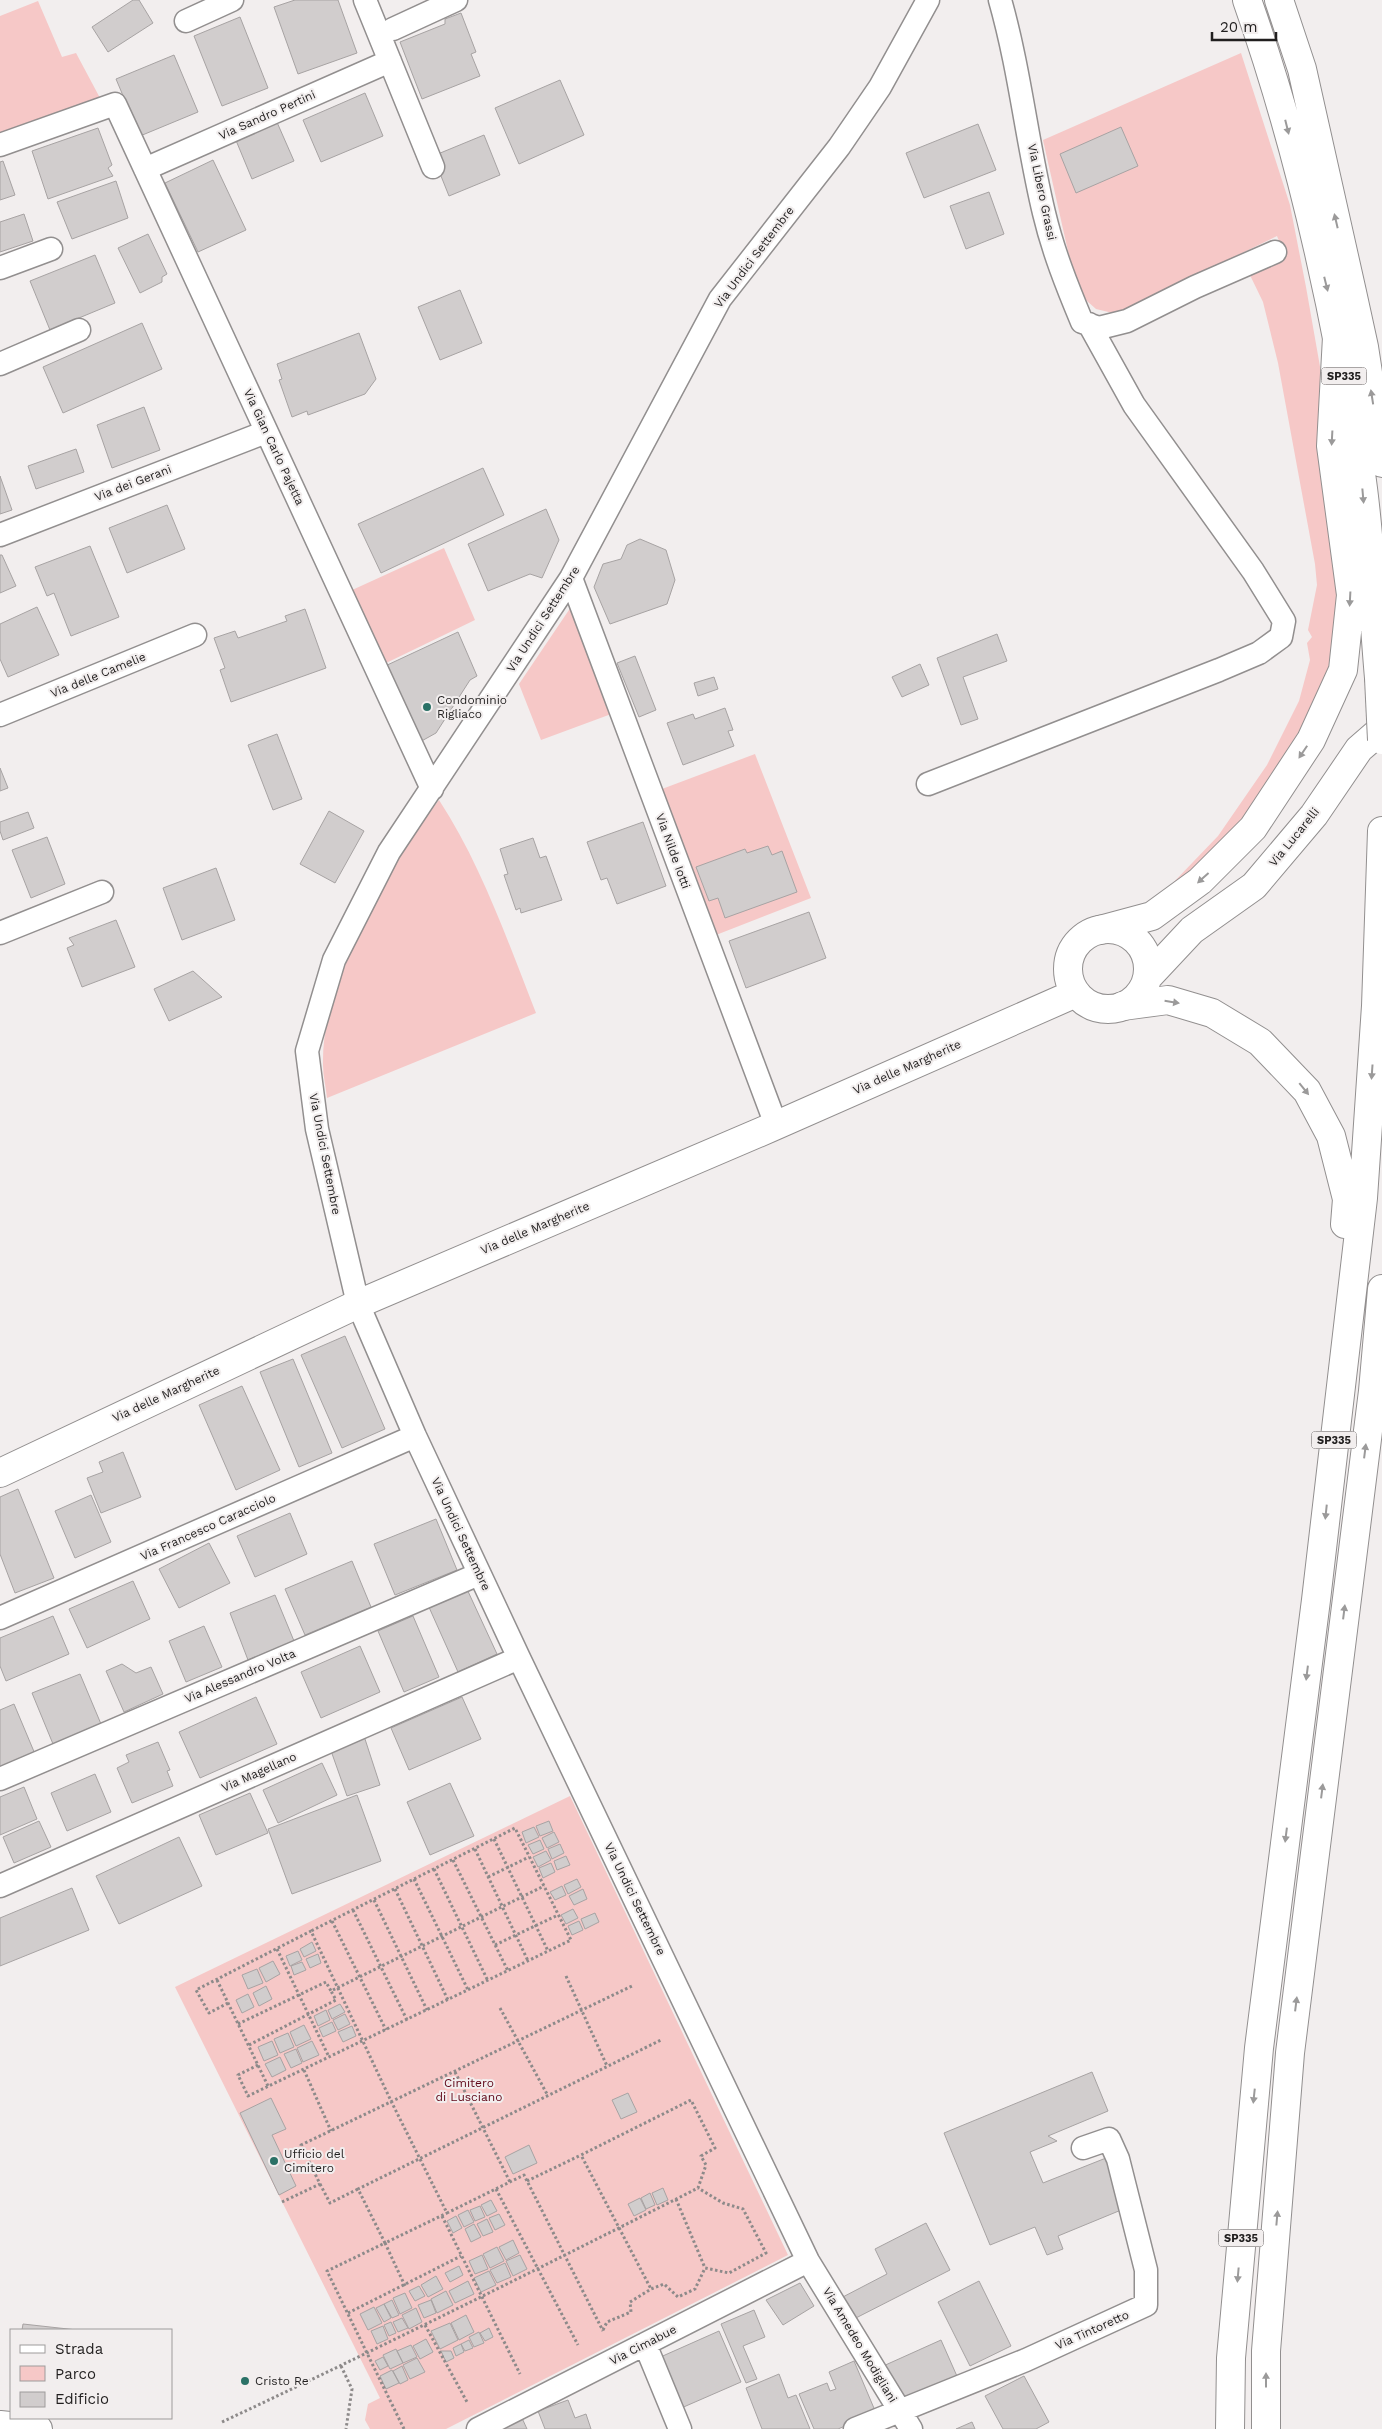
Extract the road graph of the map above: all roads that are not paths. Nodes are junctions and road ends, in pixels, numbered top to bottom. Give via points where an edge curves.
1 (232, 0) edge
2 (365, 0) edge
3 (456, 0) edge
4 (928, 0) edge
5 (1000, 0) edge
6 (1247, 0) edge
7 (1279, 0) edge
8 (1289, 0) edge
9 (186, 21) dead end
10 (394, 29) dead end
11 (390, 61) junction
12 (0, 145) edge
13 (433, 167) dead end
14 (145, 169) junction
15 (1324, 169) junction
16 (52, 249) dead end
17 (1275, 252) dead end
18 (0, 268) edge
19 (1352, 292) junction
20 (1089, 324) junction
21 (79, 330) dead end
22 (1337, 337) junction
23 (1382, 343) edge
24 (0, 364) edge
25 (266, 432) junction
26 (1382, 463) edge
27 (5, 532) edge
28 (571, 578) junction
29 (195, 635) dead end
30 (0, 715) edge
31 (1382, 728) edge
32 (1382, 740) edge
33 (928, 784) dead end
34 (432, 789) junction
35 (1382, 831) edge
36 (102, 892) dead end
37 (1100, 930) junction
38 (1192, 930) junction
39 (0, 933) edge
40 (1137, 941) junction
41 (1148, 977) junction
42 (1076, 993) junction
43 (1124, 1006) junction
44 (776, 1125) junction
45 (1382, 1289) edge
46 (358, 1304) junction
47 (415, 1436) junction
48 (0, 1473) edge
49 (1329, 1480) junction
50 (479, 1574) junction
51 (0, 1618) edge
52 (519, 1658) junction
53 (0, 1779) edge
54 (0, 1886) edge
55 (1083, 2148) dead end
56 (808, 2261) junction
57 (645, 2344) junction
58 (905, 2420) edge
59 (478, 2429) edge
60 (680, 2429) edge
61 (855, 2429) edge
62 (1230, 2429) edge
63 (1266, 2429) edge

1 - 9 street
2 - 11 street
3 - 10 street
4 - 28 street, Via Undici Settembre via 880,87 839,147 720,299
5 - 20 street, Via Libero Grassi via 1012,43 1044,213 1062,274 1082,322
6 -> 22 main road, SP335 via 1275,80
7 - 15 main road, SP335 via 1302,69
8 - 15 main road, SP335 via 1325,128
11 - 13 street
11 - 14 street, Via Sandro Pertini
12 - 14 street, Via Gian Carlo Pajetta via 115,104
14 - 25 street, Via Gian Carlo Pajetta
19 -> 15 main road, SP335
16 - 18 street
17 - 20 street via 1127,321 1099,328
19 - 23 main road via 1377,322
26 -> 19 main road, SP335
20 - 33 street via 1134,405 1253,571 1284,621 1281,637 1259,654
21 - 24 street
22 -> 32 main road, SP335, bridge via 1361,476
22 -> 37 main road via 1331,446 1351,595 1343,670 1311,740 1253,828 1200,881 1152,916
25 - 27 street, Via dei Gerani
25 - 34 street, Via Gian Carlo Pajetta
28 - 34 street, Via Undici Settembre
28 - 44 street, Via Nilde Iotti
29 - 30 street, Via delle Camelie
31 - 38 main road, Via Lucarelli via 1359,749 1314,815 1254,886
34 - 46 street, Via Undici Settembre via 389,852 334,960 307,1051 317,1129
35 -> 49 main road, SP335 via 1376,1006 1363,1198
36 - 39 street
37 - 40 main road via 1126,933
37 - 42 main road via 1077,944 1071,955 1068,968
38 - 40 main road, Via Lucarelli
38 - 41 main road, Via Lucarelli
40 - 41 main road via 1148,964
41 - 43 main road, Via Lucarelli via 1135,1000
42 - 43 main road via 1097,1008
42 - 44 main road, Via delle Margherite
43 -> 49 main road via 1168,1000 1212,1013 1260,1042 1307,1091 1332,1136 1347,1199 1326,1417
44 - 46 main road, Via delle Margherite
63 -> 45 main road, SP335 via 1266,2351 1290,2052 1373,1391
46 - 47 street, Via Undici Settembre
46 - 48 main road, Via delle Margherite
47 - 50 street, Via Undici Settembre
47 - 51 street, Via Francesco Caracciolo
49 -> 62 main road, SP335 via 1259,2048 1231,2358
50 - 52 street, Via Undici Settembre
50 - 53 street, Via Alessandro Volta
52 - 54 street, Via Magellano
52 - 56 street, Via Undici Settembre
55 - 58 street, Via Tintoretto via 1109,2140 1118,2160 1146,2270 1146,2305
56 - 57 street, Via Cimabue
56 - 58 street, Via Amedeo Modigliani
57 - 59 street, Via Cimabue
57 - 60 street
58 - 61 street, Via Tintoretto

